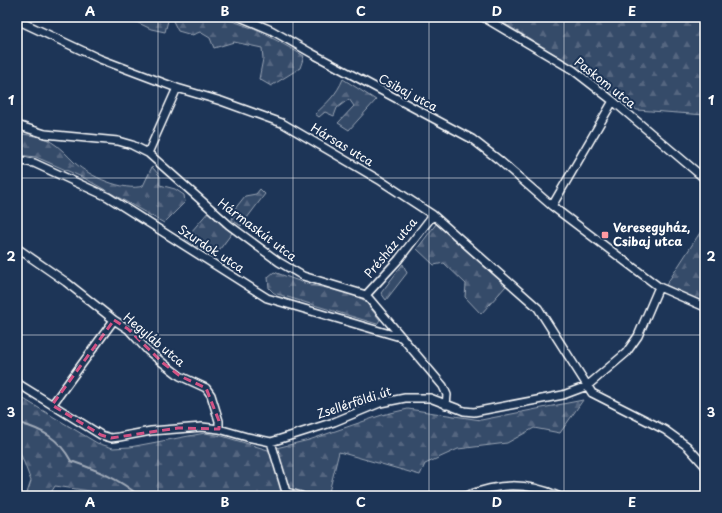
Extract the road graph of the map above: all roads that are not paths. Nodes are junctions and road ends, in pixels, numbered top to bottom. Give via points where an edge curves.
1 (240, 17) edge
2 (483, 17) edge
3 (17, 20) edge
4 (177, 88) junction
5 (613, 101) junction
6 (17, 125) edge
7 (148, 153) junction
8 (17, 160) edge
9 (705, 179) edge
10 (552, 206) junction
11 (433, 214) junction
12 (17, 248) edge
13 (659, 287) junction
14 (366, 294) junction
15 (705, 307) edge
16 (114, 320) junction
17 (400, 337) junction
18 (17, 383) edge
19 (587, 386) junction
20 (52, 404) junction
21 (446, 405) junction
22 (219, 429) junction
23 (271, 442) junction
24 (705, 466) edge
25 (301, 496) edge
26 (466, 496) edge
27 (558, 496) edge

1 - 10 street, Csibaj utca via 271,30 472,139
2 - 5 street, Paskom utca via 573,70
3 - 4 street, Hársas utca via 100,59
4 - 7 street
4 - 11 street, Hársas utca via 282,123
5 - 9 street, Paskom utca
5 - 10 street
6 - 7 street, Hármaskút utca via 45,134 118,141
7 - 14 street, Hármaskút utca via 229,225 279,262 303,276
8 - 17 street, Szurdok utca via 34,163 108,197 267,298
10 - 13 street, Csibaj utca
11 - 14 street, Présház utca via 399,259
11 - 19 street, Hársas utca via 538,308
12 - 16 street, Hegyláb utca
13 - 15 street, Csibaj utca
13 - 19 street, Zsellérföldi út via 638,336 626,353
14 - 17 street
16 - 20 street
16 - 22 street, Hegyláb utca via 128,329 163,364 180,376 206,388 211,395
17 - 21 street via 442,386 447,395
18 - 20 street, Zsellérföldi út
19 - 21 street, Zsellérföldi út via 563,395 474,412
19 - 24 street, Hársas utca via 592,393 665,430 687,446
20 - 22 street, Zsellérföldi út via 101,435 111,438 178,428
21 - 23 street, Zsellérföldi út via 430,398 405,398 380,403 334,422
22 - 23 street, Zsellérföldi út
23 - 25 street via 286,492
26 - 27 street via 506,486 526,486

